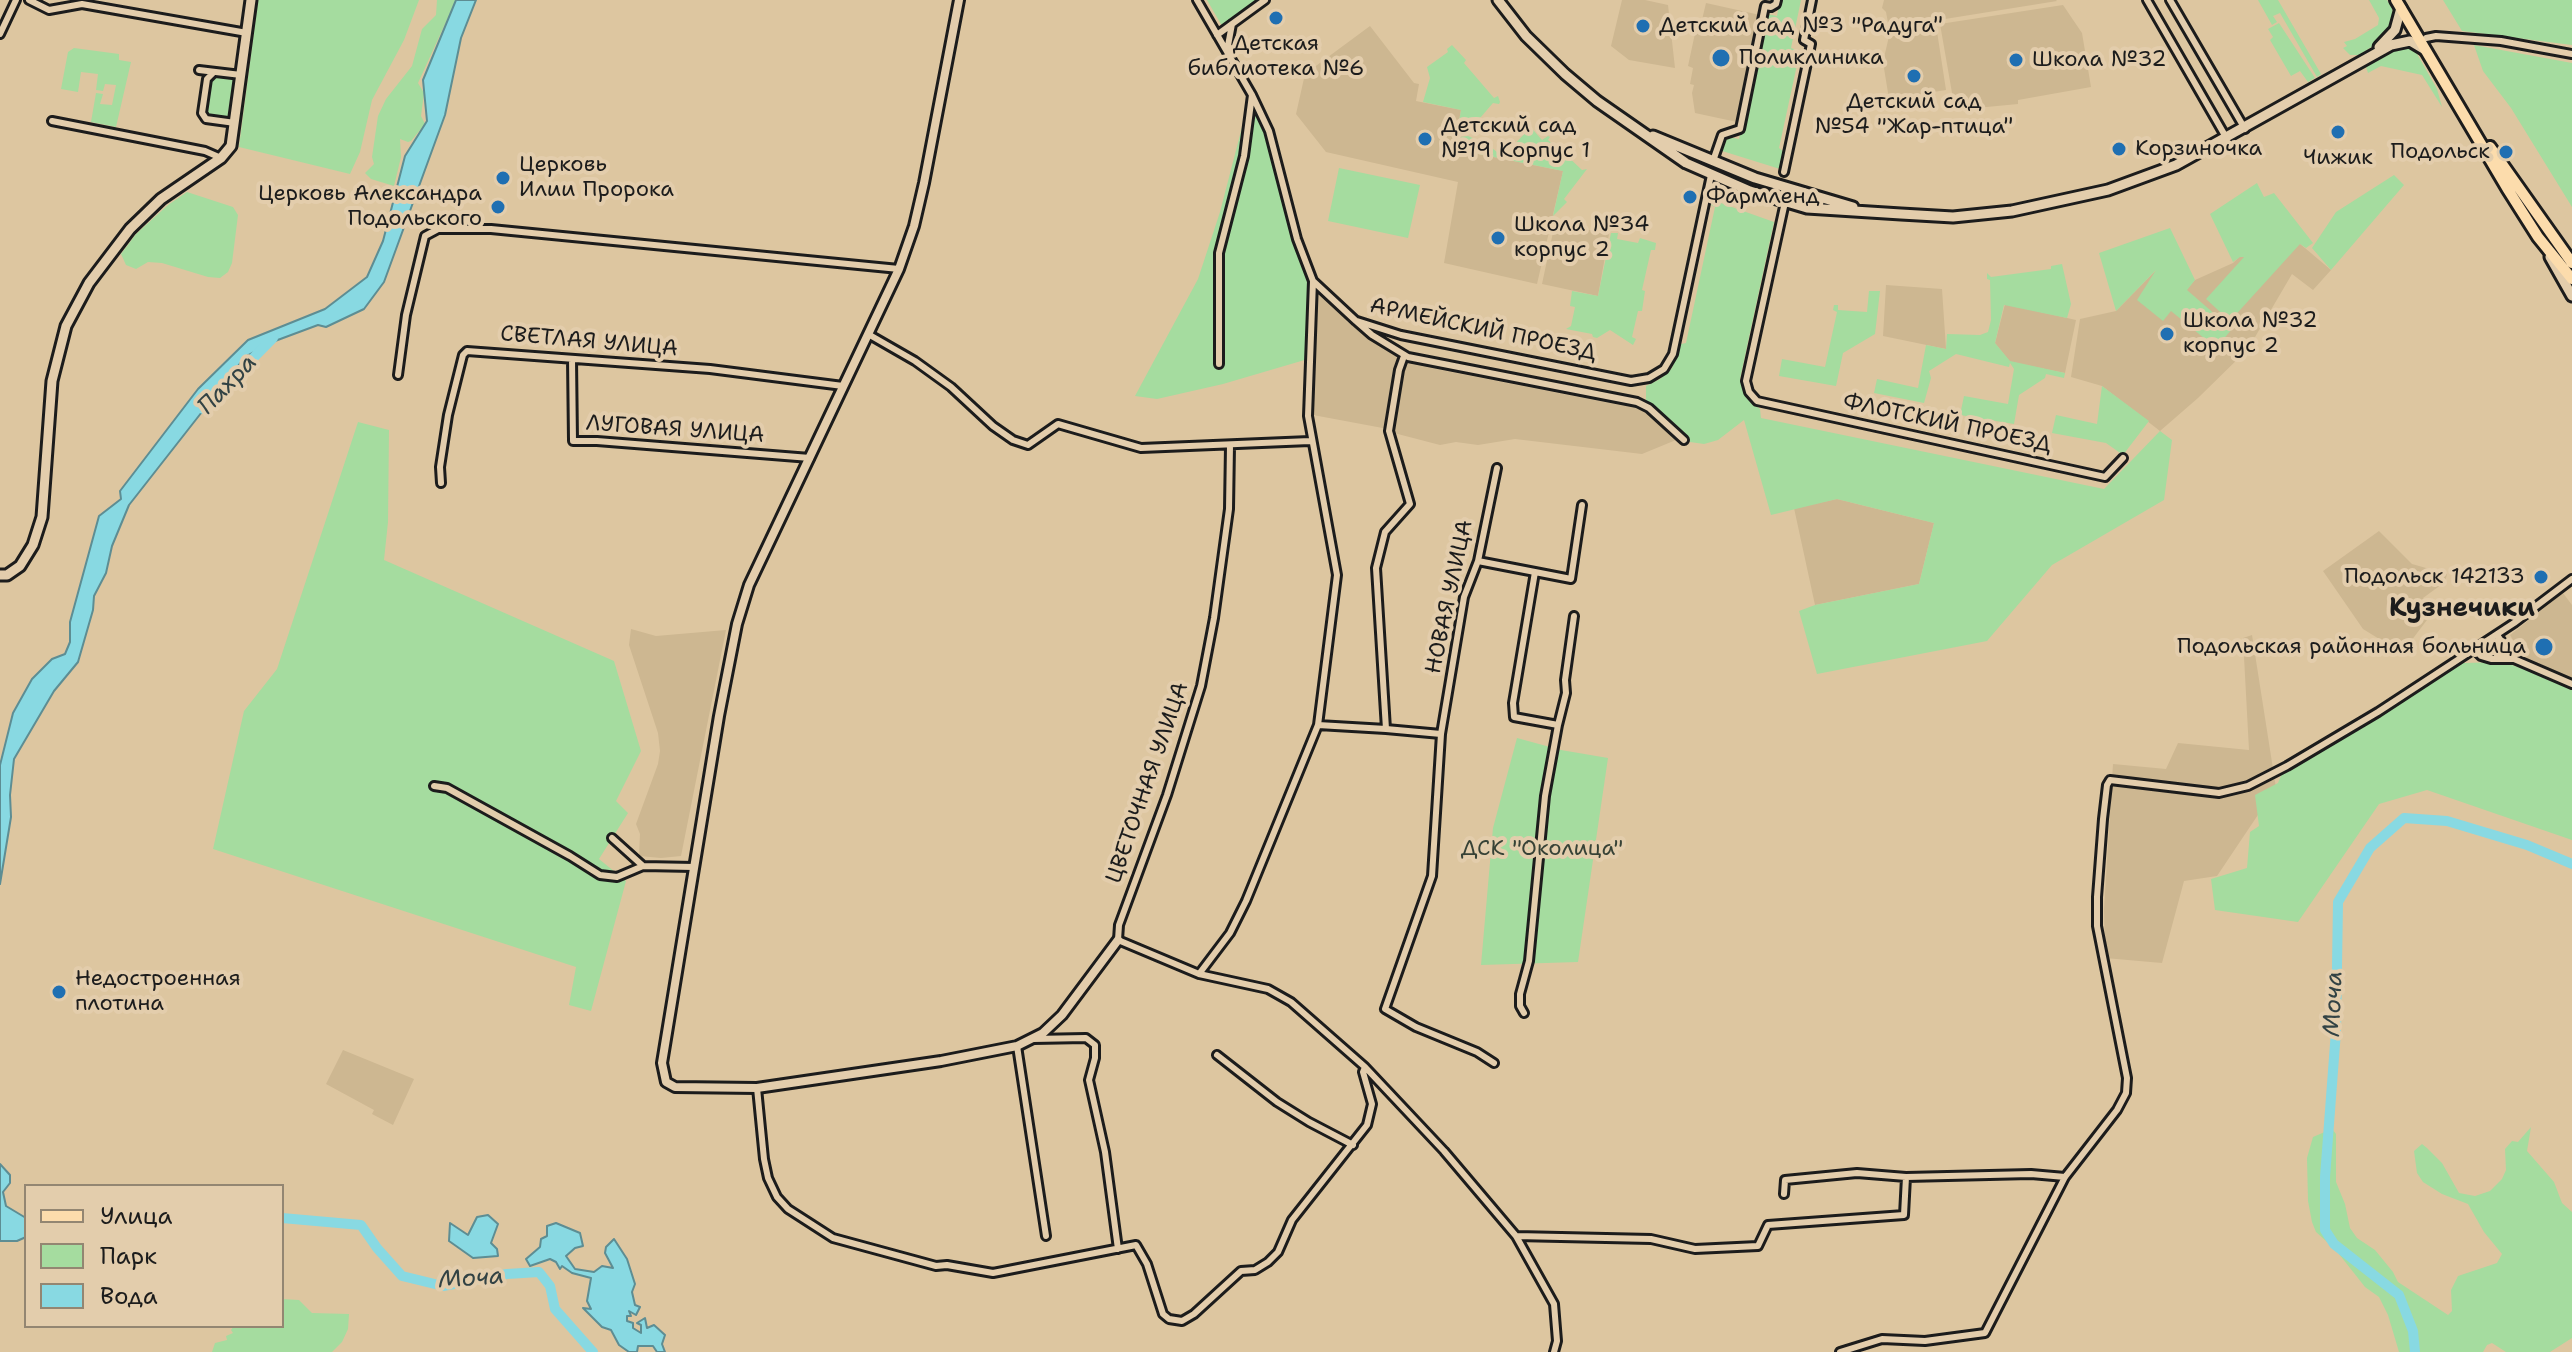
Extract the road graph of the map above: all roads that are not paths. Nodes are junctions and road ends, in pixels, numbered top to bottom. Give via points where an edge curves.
1 (16, 0) edge
2 (29, 0) edge
3 (251, 0) edge
4 (959, 0) edge
5 (1197, 0) edge
6 (1265, 0) edge
7 (1498, 0) edge
8 (1777, 0) edge
9 (1812, 0) edge
10 (2147, 0) edge
11 (2170, 0) edge
12 (2401, 3) edge
13 (1232, 24) junction
14 (247, 33) junction
15 (0, 34) edge
16 (1217, 35) junction
17 (2426, 44) junction
18 (1227, 51) junction
19 (2572, 54) edge
20 (2367, 57) junction
21 (199, 70) dead end
22 (213, 73) junction
23 (241, 75) junction
24 (1252, 95) junction
25 (52, 121) dead end
26 (236, 123) junction
27 (1631, 126) junction
28 (2245, 129) junction
29 (2227, 139) junction
30 (1690, 152) junction
31 (221, 158) junction
32 (1713, 162) junction
33 (1686, 163) junction
34 (1784, 172) dead end
35 (1711, 175) junction
36 (1813, 195) junction
37 (1785, 202) junction
38 (1807, 208) junction
39 (1870, 212) junction
40 (2538, 237) junction
41 (2572, 263) edge
42 (899, 269) junction
43 (2572, 279) edge
44 (1313, 281) junction
45 (2572, 296) edge
46 (1356, 321) junction
47 (868, 334) junction
48 (1404, 356) junction
49 (572, 359) junction
50 (1219, 364) dead end
51 (398, 375) dead end
52 (843, 386) junction
53 (1684, 440) dead end
54 (1310, 441) junction
55 (1230, 446) junction
56 (810, 458) junction
57 (2123, 458) dead end
58 (1497, 468) dead end
59 (441, 483) dead end
60 (1582, 505) dead end
61 (1478, 561) junction
62 (1535, 572) junction
63 (0, 575) edge
64 (2572, 579) edge
65 (1574, 616) dead end
66 (2497, 635) junction
67 (2474, 649) junction
68 (2514, 659) junction
69 (2572, 684) edge
70 (1318, 725) junction
71 (1558, 725) junction
72 (1386, 729) junction
73 (1441, 734) junction
74 (434, 786) dead end
75 (612, 838) dead end
76 (643, 866) junction
77 (694, 867) junction
78 (1118, 940) junction
79 (1199, 974) junction
80 (1524, 1013) dead end
81 (1032, 1039) junction
82 (1017, 1046) junction
83 (1217, 1055) dead end
84 (1494, 1063) dead end
85 (1365, 1067) junction
86 (757, 1088) junction
87 (1353, 1145) junction
88 (1906, 1177) junction
89 (2065, 1177) junction
90 (1784, 1194) dead end
91 (1046, 1236) dead end
92 (1516, 1236) junction
93 (1118, 1249) junction
94 (1554, 1352) edge
95 (1840, 1352) edge

1 - 15 street
2 - 14 street via 49,10 82,4
3 - 14 main road
4 - 42 street via 914,226
5 - 16 street, АРМЕЙСКИЙ ПРОЕЗД
6 - 13 street
7 - 27 main road via 1545,56
8 - 32 street via 1765,6 1740,129 1722,135
9 - 34 street via 1804,40 1811,44
10 - 29 street
11 - 28 street
12 - 17 main road
12 - 20 main road via 2392,35
13 - 16 street
13 - 18 street
14 - 23 main road
16 - 18 street, АРМЕЙСКИЙ ПРОЕЗД
17 - 19 street via 2436,36
17 - 20 main road via 2404,40
17 - 40 main road
17 - 41 main road via 2501,164
18 - 24 street, АРМЕЙСКИЙ ПРОЕЗД
20 - 28 main road
21 - 22 street
22 - 23 street
22 - 26 street via 207,79 202,113 206,119
23 - 26 main road
24 - 44 street, АРМЕЙСКИЙ ПРОЕЗД via 1269,131
24 - 50 street via 1244,156 1219,253
25 - 31 street
26 - 31 main road via 231,146
27 - 30 main road
27 - 33 main road
28 - 29 main road
29 - 39 main road via 2148,177 2055,203 1970,216
30 - 32 main road
30 - 33 main road
31 - 63 main road via 161,199 130,229 66,326 52,381 42,517 20,566
32 - 36 main road
33 - 35 main road
35 - 37 main road
35 - 46 street, АРМЕЙСКИЙ ПРОЕЗД via 1673,354 1664,369 1649,378 1631,381 1401,335
36 - 38 main road
36 - 39 main road
37 - 38 main road
37 - 57 street, ФЛОТСКИЙ ПРОЕЗД via 1746,381 1757,401 2105,477
38 - 39 main road
40 - 43 main road
40 - 45 main road
42 - 47 street
42 - 51 street via 491,229 438,229 425,236
44 - 46 street, АРМЕЙСКИЙ ПРОЕЗД
44 - 54 street
46 - 48 street
47 - 52 street
47 - 55 street via 915,361 993,426 1028,445 1058,424 1141,448
48 - 53 street via 1637,402
48 - 72 street via 1389,431 1410,504 1385,532 1376,568
49 - 52 street, СВЕТЛАЯ УЛИЦА
49 - 56 street, ЛУГОВАЯ УЛИЦА via 573,441
49 - 59 street, СВЕТЛАЯ УЛИЦА via 467,351 448,415
52 - 56 street
54 - 55 street
54 - 70 street via 1337,575
55 - 78 street, ЦВЕТОЧНАЯ УЛИЦА via 1229,509 1201,686
56 - 77 street via 749,585 737,624
58 - 61 street, НОВАЯ УЛИЦА
60 - 62 street via 1571,579
61 - 62 street
61 - 73 street, НОВАЯ УЛИЦА via 1464,597
62 - 71 street via 1514,717
64 - 66 street
65 - 71 street
66 - 67 street
66 - 68 street
67 - 68 street via 2491,659
67 - 89 street via 2248,786 2219,793 2110,780 2097,926 2126,1093
68 - 69 street
70 - 72 street
70 - 79 street via 1245,903
71 - 80 street via 1545,796 1529,961 1520,994
72 - 73 street
73 - 84 street, НОВАЯ УЛИЦА via 1432,876 1385,1009
74 - 76 street via 447,788 600,875 617,877
75 - 76 street
76 - 77 street
77 - 86 street via 662,1063 666,1082 675,1087
78 - 79 street
78 - 81 street via 1062,1015
79 - 85 street via 1268,989 1291,1002
81 - 82 street
81 - 93 street via 1086,1038 1095,1045 1089,1080
82 - 86 street
82 - 91 street
83 - 87 street via 1277,1102
85 - 87 street via 1372,1111
85 - 92 street
86 - 93 street via 764,1159 777,1197 833,1238 936,1266 993,1273
87 - 93 street via 1292,1220 1278,1252 1255,1270 1241,1271 1182,1321 1163,1314 1136,1245
88 - 89 street
88 - 90 street via 1857,1173 1785,1180
88 - 92 street via 1904,1215 1768,1225 1758,1246 1695,1249 1651,1239
89 - 95 street via 1985,1333 1925,1341 1882,1339
92 - 94 street via 1554,1304

